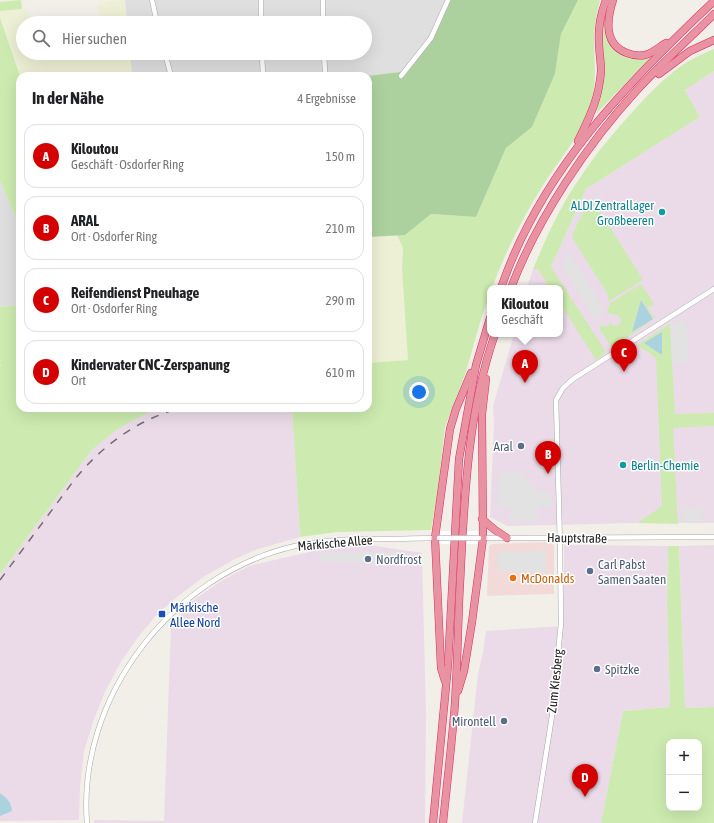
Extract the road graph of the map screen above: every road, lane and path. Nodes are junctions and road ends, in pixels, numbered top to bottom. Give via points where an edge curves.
1 (152, 0) edge
2 (261, 0) edge
3 (448, 0) edge
4 (606, 0) edge
5 (613, 0) edge
6 (323, 1) edge
7 (714, 1) edge
8 (714, 14) edge
9 (155, 16) edge
10 (261, 16) edge
11 (323, 16) edge
12 (680, 34) junction
13 (714, 40) edge
14 (167, 60) edge
15 (262, 60) edge
16 (324, 60) edge
17 (170, 72) edge
18 (262, 72) edge
19 (325, 72) edge
20 (401, 76) dead end
21 (639, 88) junction
22 (574, 150) junction
23 (501, 285) edge
24 (512, 285) edge
25 (714, 289) edge
26 (487, 328) edge
27 (494, 337) edge
28 (491, 345) junction
29 (476, 365) junction
30 (482, 519) junction
31 (560, 537) junction
32 (437, 538) junction
33 (480, 538) junction
34 (507, 538) junction
35 (714, 538) edge
36 (445, 683) junction
37 (455, 702) junction
38 (87, 823) edge
39 (433, 823) edge
40 (443, 823) edge
41 (536, 823) edge

1 - 9 street
2 - 10 street
3 - 20 street via 431,38
4 - 22 highway via 599,41 599,86 589,120
5 - 12 highway via 608,16 609,33 614,43 623,51 632,55 646,55
6 - 11 street
7 - 12 highway
8 - 21 highway
12 - 22 highway via 616,99
13 - 21 highway via 690,51
14 - 17 street
15 - 18 street
16 - 19 street
21 - 24 highway via 602,132 558,195
22 - 23 highway via 547,190
25 - 31 street, Zum Kiesberg via 562,388 556,400
26 - 29 highway
27 - 28 highway
28 - 30 highway via 482,414
28 - 37 highway via 476,405 468,461
29 - 32 highway via 450,429
29 - 36 highway via 459,459
30 - 33 highway
30 - 34 highway
31 - 34 street, Hauptstraße
31 - 35 street, Hauptstraße
31 - 41 street, Zum Kiesberg via 561,623 552,716
32 - 33 street, Hauptstraße, bridge
32 - 36 highway via 441,668
32 - 38 street, Märkische Allee via 350,539 296,546 242,564 204,586 181,604 145,642 110,698 91,758 87,789
33 - 34 street, Hauptstraße
33 - 37 highway via 472,622 464,671
36 - 39 highway
37 - 40 highway

